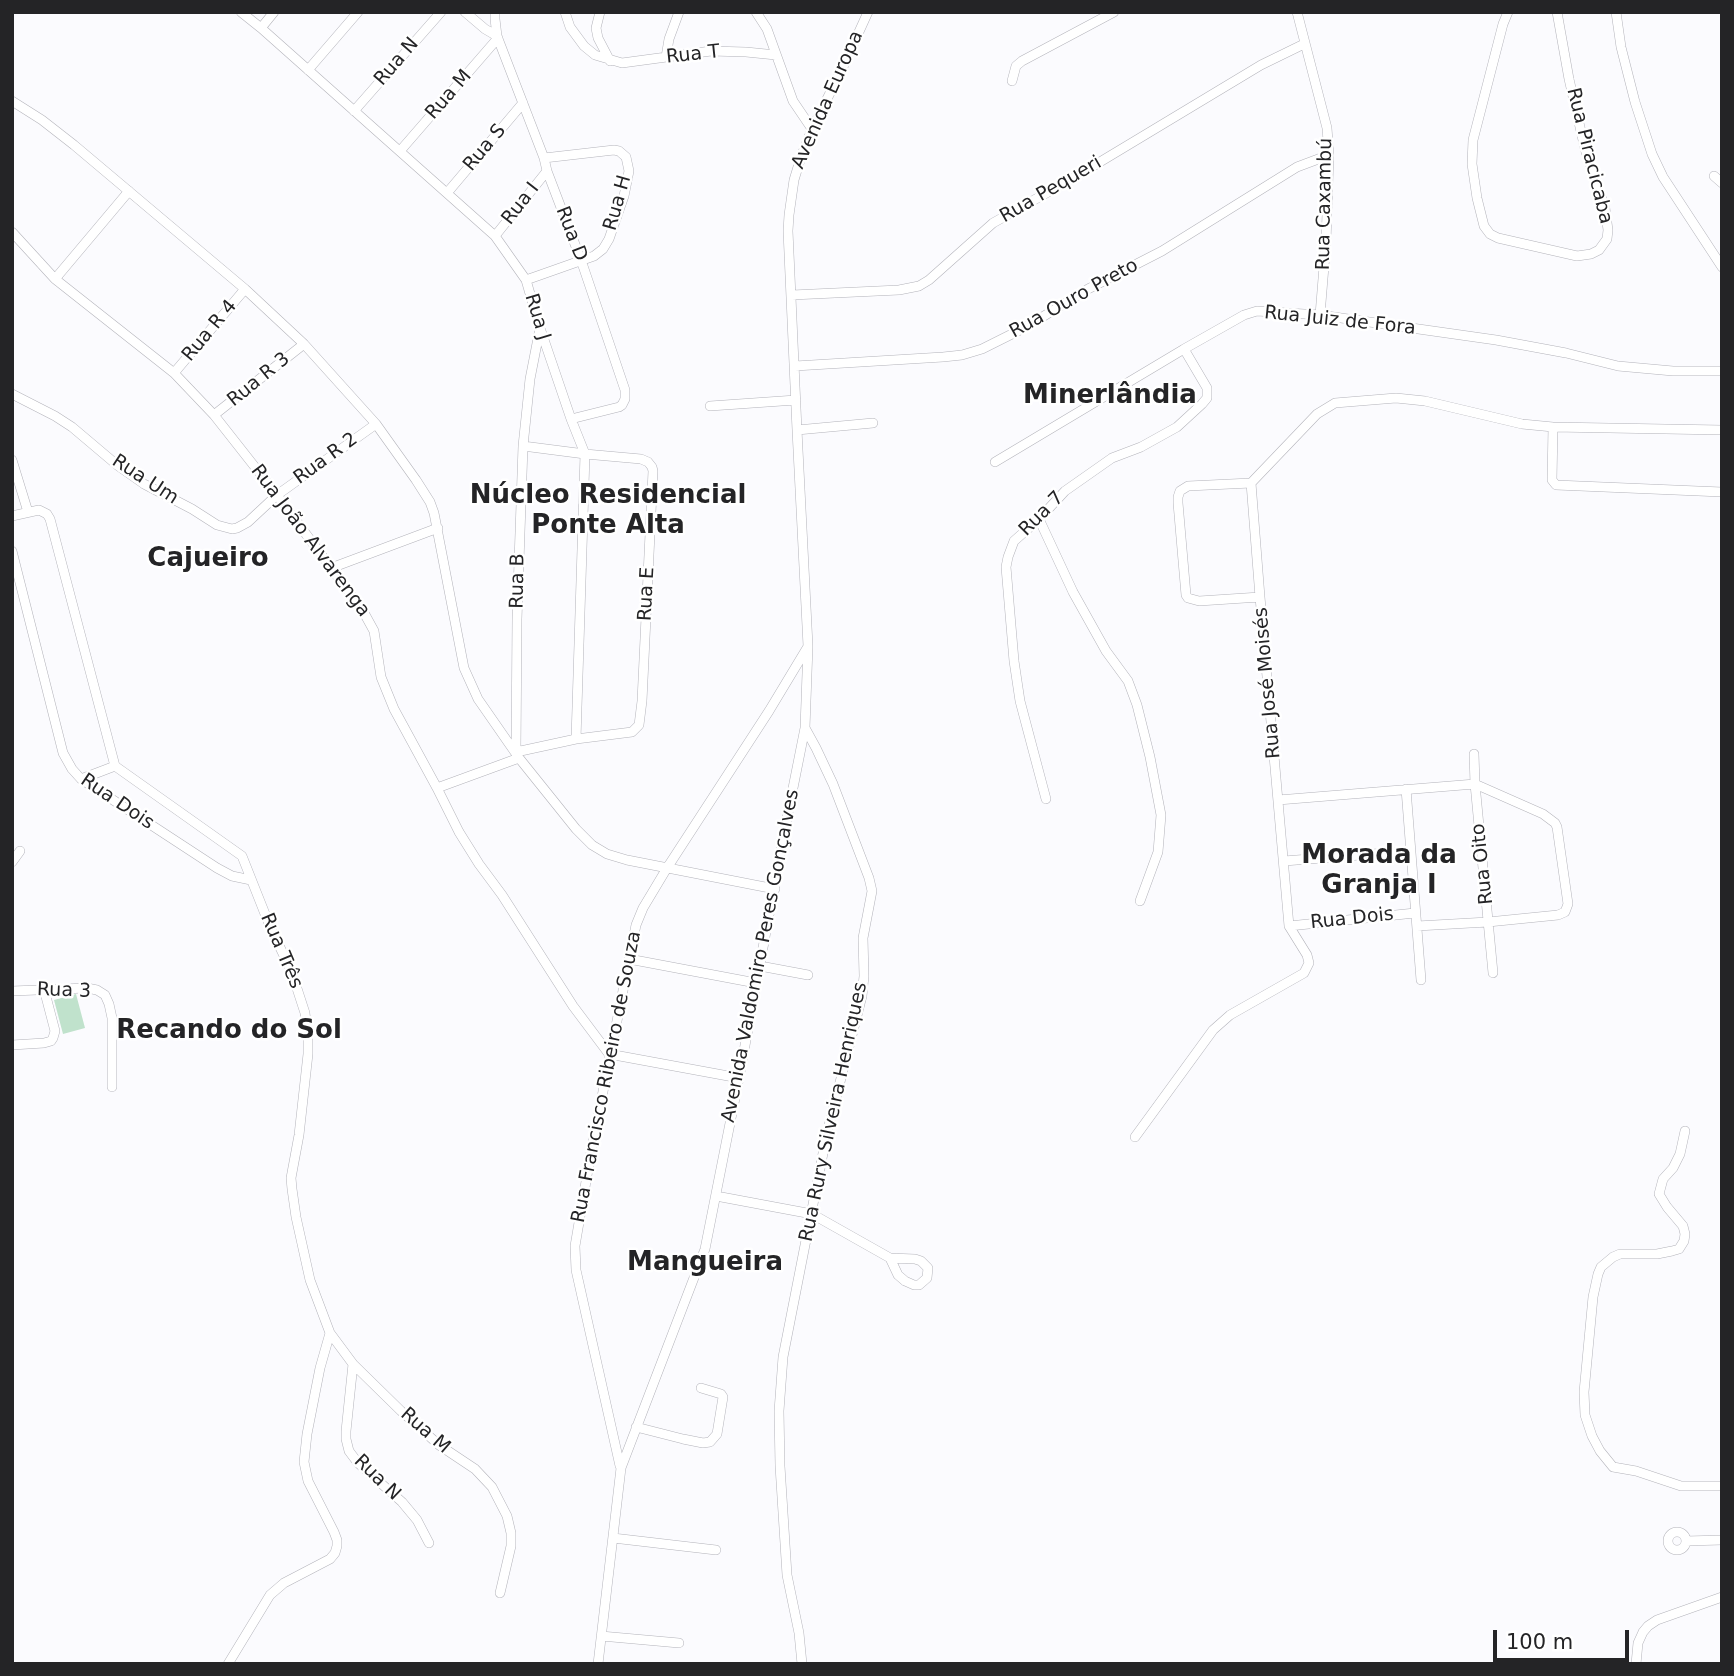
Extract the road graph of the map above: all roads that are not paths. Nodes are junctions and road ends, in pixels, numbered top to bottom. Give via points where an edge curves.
1 (241, 12) edge
2 (274, 12) edge
3 (358, 12) edge
4 (441, 12) edge
5 (465, 12) edge
6 (495, 12) edge
7 (565, 12) edge
8 (600, 12) edge
9 (679, 12) edge
10 (756, 12) edge
11 (867, 12) edge
12 (1114, 12) edge
13 (1297, 12) edge
14 (1508, 12) edge
15 (1557, 12) edge
16 (1616, 12) edge
17 (261, 28) junction
18 (498, 37) junction
19 (1304, 44) junction
20 (776, 55) junction
21 (666, 57) junction
22 (610, 61) junction
23 (308, 70) junction
24 (1012, 81) dead end
25 (12, 101) edge
26 (523, 103) junction
27 (354, 111) junction
28 (812, 129) junction
29 (400, 151) junction
30 (1329, 155) junction
31 (544, 158) junction
32 (547, 171) junction
33 (1714, 176) dead end
34 (1722, 183) edge
35 (129, 191) junction
36 (447, 193) junction
37 (788, 231) joint
38 (12, 232) edge
39 (495, 236) junction
40 (581, 260) junction
41 (1722, 267) edge
42 (55, 279) junction
43 (526, 280) junction
44 (245, 289) junction
45 (792, 295) junction
46 (1320, 316) junction
47 (540, 328) junction
48 (304, 344) junction
49 (1184, 349) junction
50 (795, 366) junction
51 (1722, 371) edge
52 (174, 373) junction
53 (12, 394) edge
54 (796, 400) junction
55 (710, 406) dead end
56 (214, 415) junction
57 (571, 419) junction
58 (873, 423) dead end
59 (376, 424) junction
60 (1553, 427) junction
61 (797, 430) junction
62 (1722, 430) edge
63 (523, 446) junction
64 (585, 454) junction
65 (12, 460) edge
66 (995, 462) dead end
67 (1251, 483) junction
68 (1722, 492) edge
69 (277, 495) junction
70 (28, 512) junction
71 (12, 516) edge
72 (1040, 520) junction
73 (438, 528) junction
74 (12, 551) edge
75 (331, 568) junction
76 (1260, 597) junction
77 (808, 646) junction
78 (791, 676) junction
79 (807, 679) junction
80 (805, 728) junction
81 (576, 738) junction
82 (1474, 754) dead end
83 (518, 755) junction
84 (115, 766) junction
85 (80, 779) junction
86 (1475, 784) junction
87 (437, 788) junction
88 (1406, 789) junction
89 (1046, 799) dead end
90 (1278, 800) junction
91 (20, 851) dead end
92 (1411, 851) junction
93 (1284, 861) junction
94 (12, 862) edge
95 (667, 869) junction
96 (251, 880) junction
97 (775, 889) junction
98 (1140, 901) dead end
99 (1415, 913) junction
100 (1488, 922) junction
101 (1289, 926) junction
102 (1417, 926) junction
103 (629, 959) junction
104 (760, 965) junction
105 (1493, 973) dead end
106 (808, 975) dead end
107 (1421, 980) dead end
108 (756, 983) junction
109 (44, 989) junction
110 (12, 991) edge
111 (12, 1045) edge
112 (609, 1054) junction
113 (739, 1078) junction
114 (112, 1087) dead end
115 (1685, 1131) dead end
116 (1135, 1138) dead end
117 (716, 1196) junction
118 (812, 1214) junction
119 (890, 1258) dead end
120 (330, 1334) junction
121 (353, 1364) junction
122 (701, 1388) dead end
123 (636, 1427) junction
124 (621, 1468) junction
125 (1722, 1486) edge
126 (613, 1538) junction
127 (1722, 1540) edge
128 (1686, 1541) dead end
129 (429, 1543) dead end
130 (716, 1550) dead end
131 (500, 1593) dead end
132 (1722, 1597) edge
133 (601, 1636) junction
134 (678, 1643) dead end
135 (228, 1664) edge
136 (598, 1664) edge
137 (802, 1664) edge
138 (1636, 1664) edge

1 - 17 street, Rua J
2 - 17 street
3 - 23 street
4 - 27 street, Rua N
5 - 18 street
6 - 18 street, Rua D
7 - 22 street via 584,46
8 - 22 street via 598,38
9 - 21 street
10 - 20 street
11 - 28 street, Avenida Europa
12 - 24 street via 1022,61
13 - 19 street, Rua Caxambú
14 - 15 street, Rua Piracicaba via 1473,140 1472,164 1484,226 1498,238 1577,256 1599,250 1608,230 1585,149
16 - 41 street via 1635,102 1652,154
17 - 23 street, Rua J
18 - 26 street, Rua D
18 - 29 street, Rua M
19 - 30 street, Rua Caxambú via 1327,128
19 - 45 street, Rua Pequeri via 993,223 919,286
20 - 21 street, Rua T via 711,51
20 - 28 street via 793,101
21 - 22 street, Rua T via 633,63
23 - 27 street, Rua J
25 - 35 street
26 - 31 street, Rua D
26 - 36 street, Rua S
27 - 29 street, Rua J
28 - 37 street, Avenida Europa via 794,180
29 - 36 street, Rua J
30 - 46 street, Rua Caxambú
30 - 50 street, Rua Ouro Preto via 1297,167 1162,251 982,349 943,357
31 - 32 street, Rua D
31 - 40 street, Rua H via 614,150 623,153 628,163 624,196 609,239 594,256
32 - 39 street, Rua I
32 - 40 street, Rua D
33 - 34 street
35 - 42 street
35 - 44 street
36 - 39 street, Rua J
37 - 45 street, Avenida Valdomiro Peres Gonçalves
38 - 42 street, Rua João Alvarenga
39 - 43 street, Rua J
40 - 43 street, Rua H
40 - 57 street, Rua D via 626,396 614,410
42 - 52 street, Rua João Alvarenga
43 - 47 street, Rua J
44 - 48 street
44 - 52 street, Rua R 4
45 - 50 street, Avenida Valdomiro Peres Gonçalves
46 - 49 street, Rua Juiz de Fora via 1257,311
46 - 51 street, Rua Juiz de Fora via 1496,340 1618,366
47 - 57 street, Rua J
47 - 63 street, Rua B
48 - 56 street, Rua R 3
48 - 59 street
49 - 66 street, Rua Juiz de Fora
49 - 72 street, Rua 7 via 1207,388 1202,404 1177,427 1086,475
50 - 54 street, Avenida Valdomiro Peres Gonçalves
52 - 56 street, Rua João Alvarenga
53 - 69 street, Rua Um via 72,427 144,484 222,527 232,529 248,522
54 - 55 street
54 - 61 street, Avenida Valdomiro Peres Gonçalves
56 - 69 street, Rua João Alvarenga
57 - 64 street, Rua J
58 - 61 street
59 - 69 street, Rua R 2
59 - 73 street via 430,502
60 - 62 street
60 - 67 street via 1424,401 1396,398 1335,403 1317,414
60 - 68 street via 1552,480 1556,485
61 - 77 street, Avenida Valdomiro Peres Gonçalves
63 - 64 street, Rua E
63 - 83 street, Rua B
64 - 81 street, Rua J
64 - 81 street, Rua E via 641,459 653,471 639,726 626,734
65 - 70 street
67 - 76 street, Rua José Moisés
67 - 76 street via 1188,486 1180,491 1178,503 1188,598
69 - 75 street, Rua João Alvarenga
70 - 71 street
70 - 84 street via 41,510 50,519
72 - 89 street, Rua 7 via 1014,541 1006,567 1020,701
72 - 98 street via 1073,592 1138,705 1161,816 1158,852
73 - 75 street
73 - 83 street via 464,668 478,699
74 - 85 street, Rua Dois via 63,753
75 - 87 street, Rua João Alvarenga via 369,621 381,677 394,709
76 - 90 street, Rua José Moisés
77 - 78 street, Rua Francisco Ribeiro de Souza
77 - 79 street, Avenida Valdomiro Peres Gonçalves
78 - 79 street
78 - 95 street, Rua Francisco Ribeiro de Souza
79 - 80 street, Avenida Valdomiro Peres Gonçalves
80 - 97 street, Avenida Valdomiro Peres Gonçalves
80 - 118 street, Rua Rury Silveira Henriques via 833,784 872,891 863,938 862,996 827,1132
81 - 83 street, Rua E
82 - 86 street, Rua Oito
83 - 87 street, Rua E
83 - 95 street via 592,845 607,854
84 - 85 street
84 - 96 street, Rua Três via 239,853
85 - 96 street, Rua Dois via 217,868
86 - 88 street
86 - 100 street, Rua Oito
86 - 100 street, Rua Dois via 1555,823 1568,904 1558,915
87 - 112 street, Rua João Alvarenga via 479,864
88 - 90 street
88 - 92 street
90 - 93 street, Rua José Moisés
91 - 94 street
92 - 93 street
92 - 99 street
93 - 101 street, Rua José Moisés
95 - 97 street
95 - 103 street, Rua Francisco Ribeiro de Souza via 643,908
96 - 120 street, Rua Três via 305,1013 308,1054 291,1178 310,1280
97 - 104 street, Avenida Valdomiro Peres Gonçalves
99 - 101 street, Rua Dois
99 - 102 street
100 - 102 street, Rua Dois
100 - 105 street, Rua Oito
101 - 116 street, Rua José Moisés via 1308,958 1304,973 1230,1015 1213,1030
102 - 107 street
103 - 108 street
103 - 112 street, Rua Francisco Ribeiro de Souza
104 - 106 street
104 - 108 street, Avenida Valdomiro Peres Gonçalves
108 - 113 street, Avenida Valdomiro Peres Gonçalves
109 - 110 street, Rua 3
109 - 111 street via 53,1038
109 - 114 street, Rua 3 via 92,989 107,999 113,1026
112 - 113 street
112 - 124 street, Rua Francisco Ribeiro de Souza via 575,1246 576,1270
113 - 117 street, Avenida Valdomiro Peres Gonçalves
115 - 125 street via 1680,1154 1659,1194 1682,1226 1684,1241 1672,1251 1620,1254 1601,1267 1594,1289 1585,1415 1600,1451 1613,1466 1681,1486
117 - 118 street
117 - 123 street, Avenida Valdomiro Peres Gonçalves via 705,1249
118 - 119 street
118 - 137 street, Rua Rury Silveira Henriques via 783,1357 779,1411 787,1574
120 - 121 street, Rua M
120 - 135 street via 304,1462 337,1540 335,1553 270,1595
121 - 129 street, Rua N via 346,1431 349,1451 410,1510
121 - 131 street, Rua M via 439,1445 475,1469 492,1487 511,1533
122 - 123 street via 723,1396 717,1434 710,1442
123 - 124 street, Avenida Valdomiro Peres Gonçalves
124 - 126 street, Avenida Valdomiro Peres Gonçalves
126 - 130 street
126 - 133 street, Avenida Valdomiro Peres Gonçalves
127 - 128 street
132 - 138 street via 1648,1626 1638,1643
133 - 134 street
133 - 136 street, Avenida Valdomiro Peres Gonçalves

